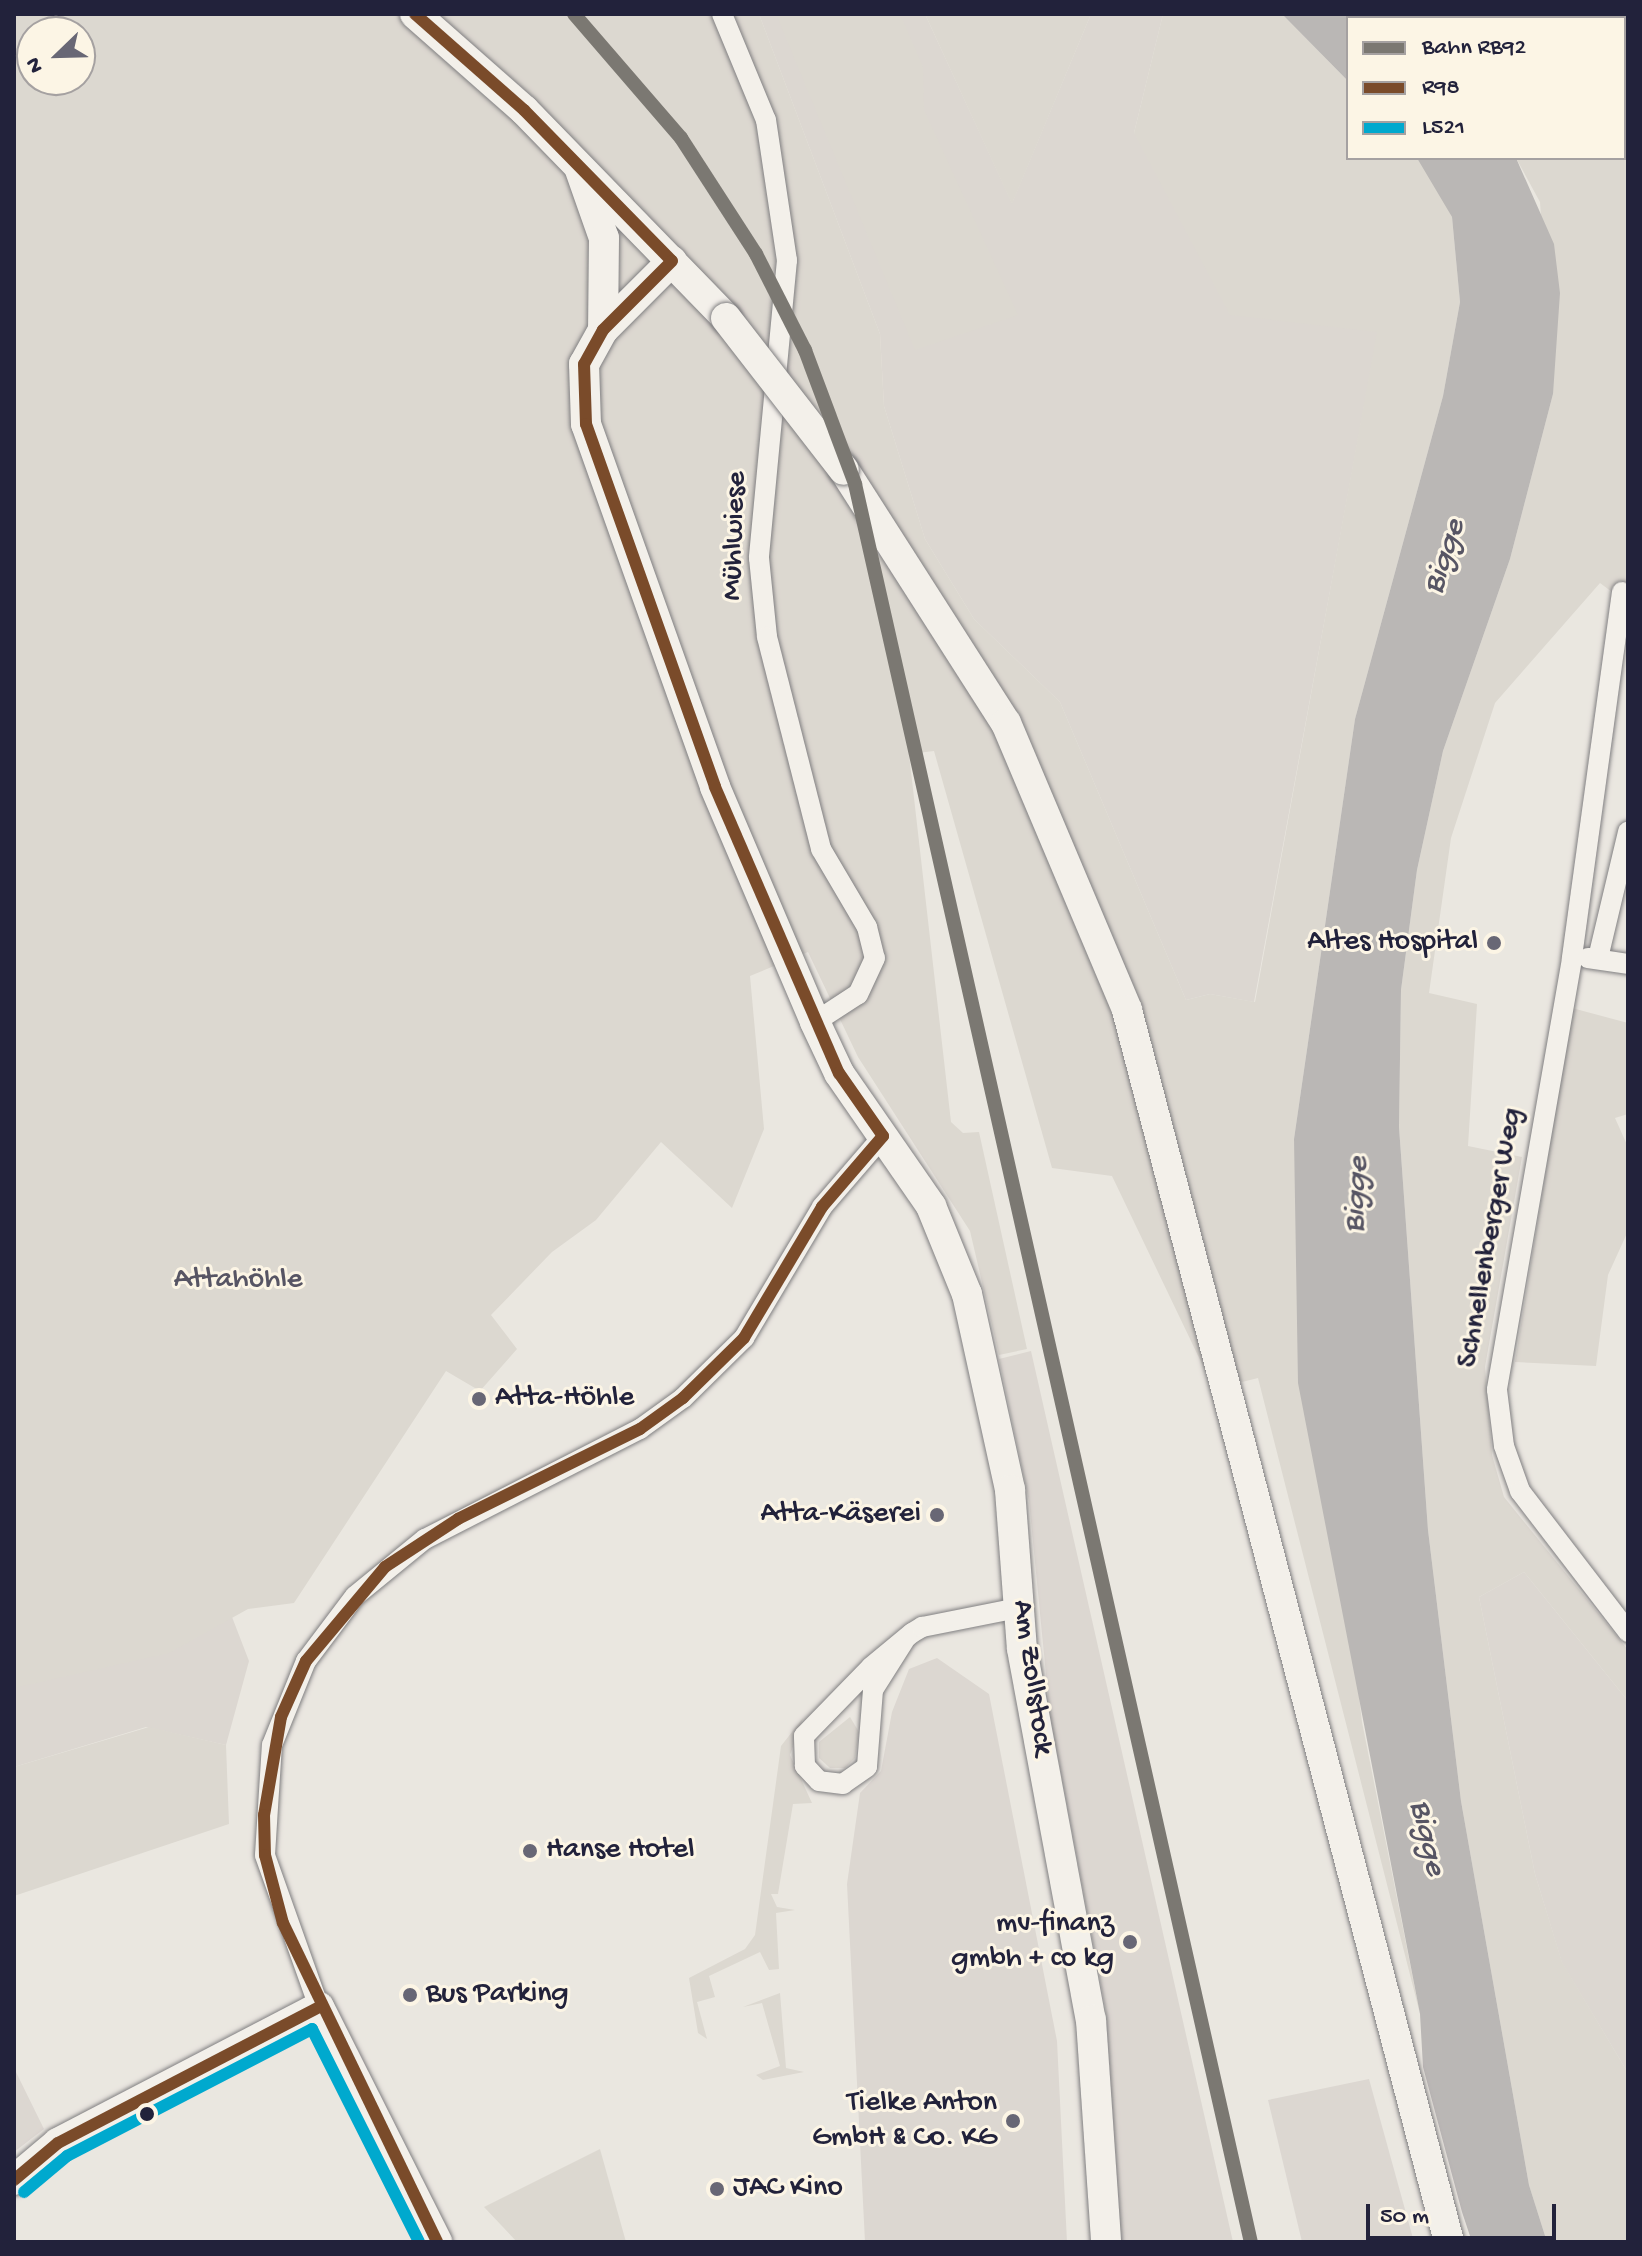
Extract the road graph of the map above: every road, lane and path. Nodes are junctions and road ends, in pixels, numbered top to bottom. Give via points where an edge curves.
1 (415, 14) edge
2 (722, 14) edge
3 (580, 168) junction
4 (672, 261) junction
5 (603, 330) junction
6 (1622, 592) dead end
7 (1628, 832) edge
8 (1598, 958) junction
9 (1572, 959) junction
10 (1628, 964) edge
11 (815, 1022) junction
12 (883, 1136) junction
13 (1018, 1608) junction
14 (1628, 1632) edge
15 (904, 1641) junction
16 (825, 1710) junction
17 (872, 1745) junction
18 (319, 2007) junction
19 (14, 2180) edge
20 (437, 2242) edge
21 (1106, 2242) edge
22 (1449, 2242) edge

1 - 3 street
2 - 11 street, Mühlwiese via 766,120 787,260 760,544 765,622 821,849 867,927 875,958 858,994
3 - 4 street
3 - 5 street via 604,238
4 - 5 street
4 - 22 street, bridge via 726,318 815,429 1006,723 1127,1010
5 - 11 street, Am Zollstock via 584,364 581,397 594,453 715,787
6 - 9 street, Schnellenberger Weg
7 - 8 street
8 - 9 street
8 - 10 street
9 - 14 street, Schnellenberger Weg via 1499,1364 1499,1418 1529,1507
11 - 12 street, Am Zollstock
12 - 13 street, Am Zollstock via 931,1206 967,1294 1010,1490
12 - 18 street via 822,1207 744,1338 683,1398 640,1429 425,1539 355,1596 306,1661 272,1745 265,1855
13 - 15 street via 944,1619
13 - 21 street, Am Zollstock via 1091,2020
15 - 16 street
15 - 17 street via 873,1690
16 - 17 street via 859,1700
16 - 17 street via 801,1745 812,1776 828,1784 852,1781 867,1767
18 - 19 street via 58,2143
18 - 20 street

